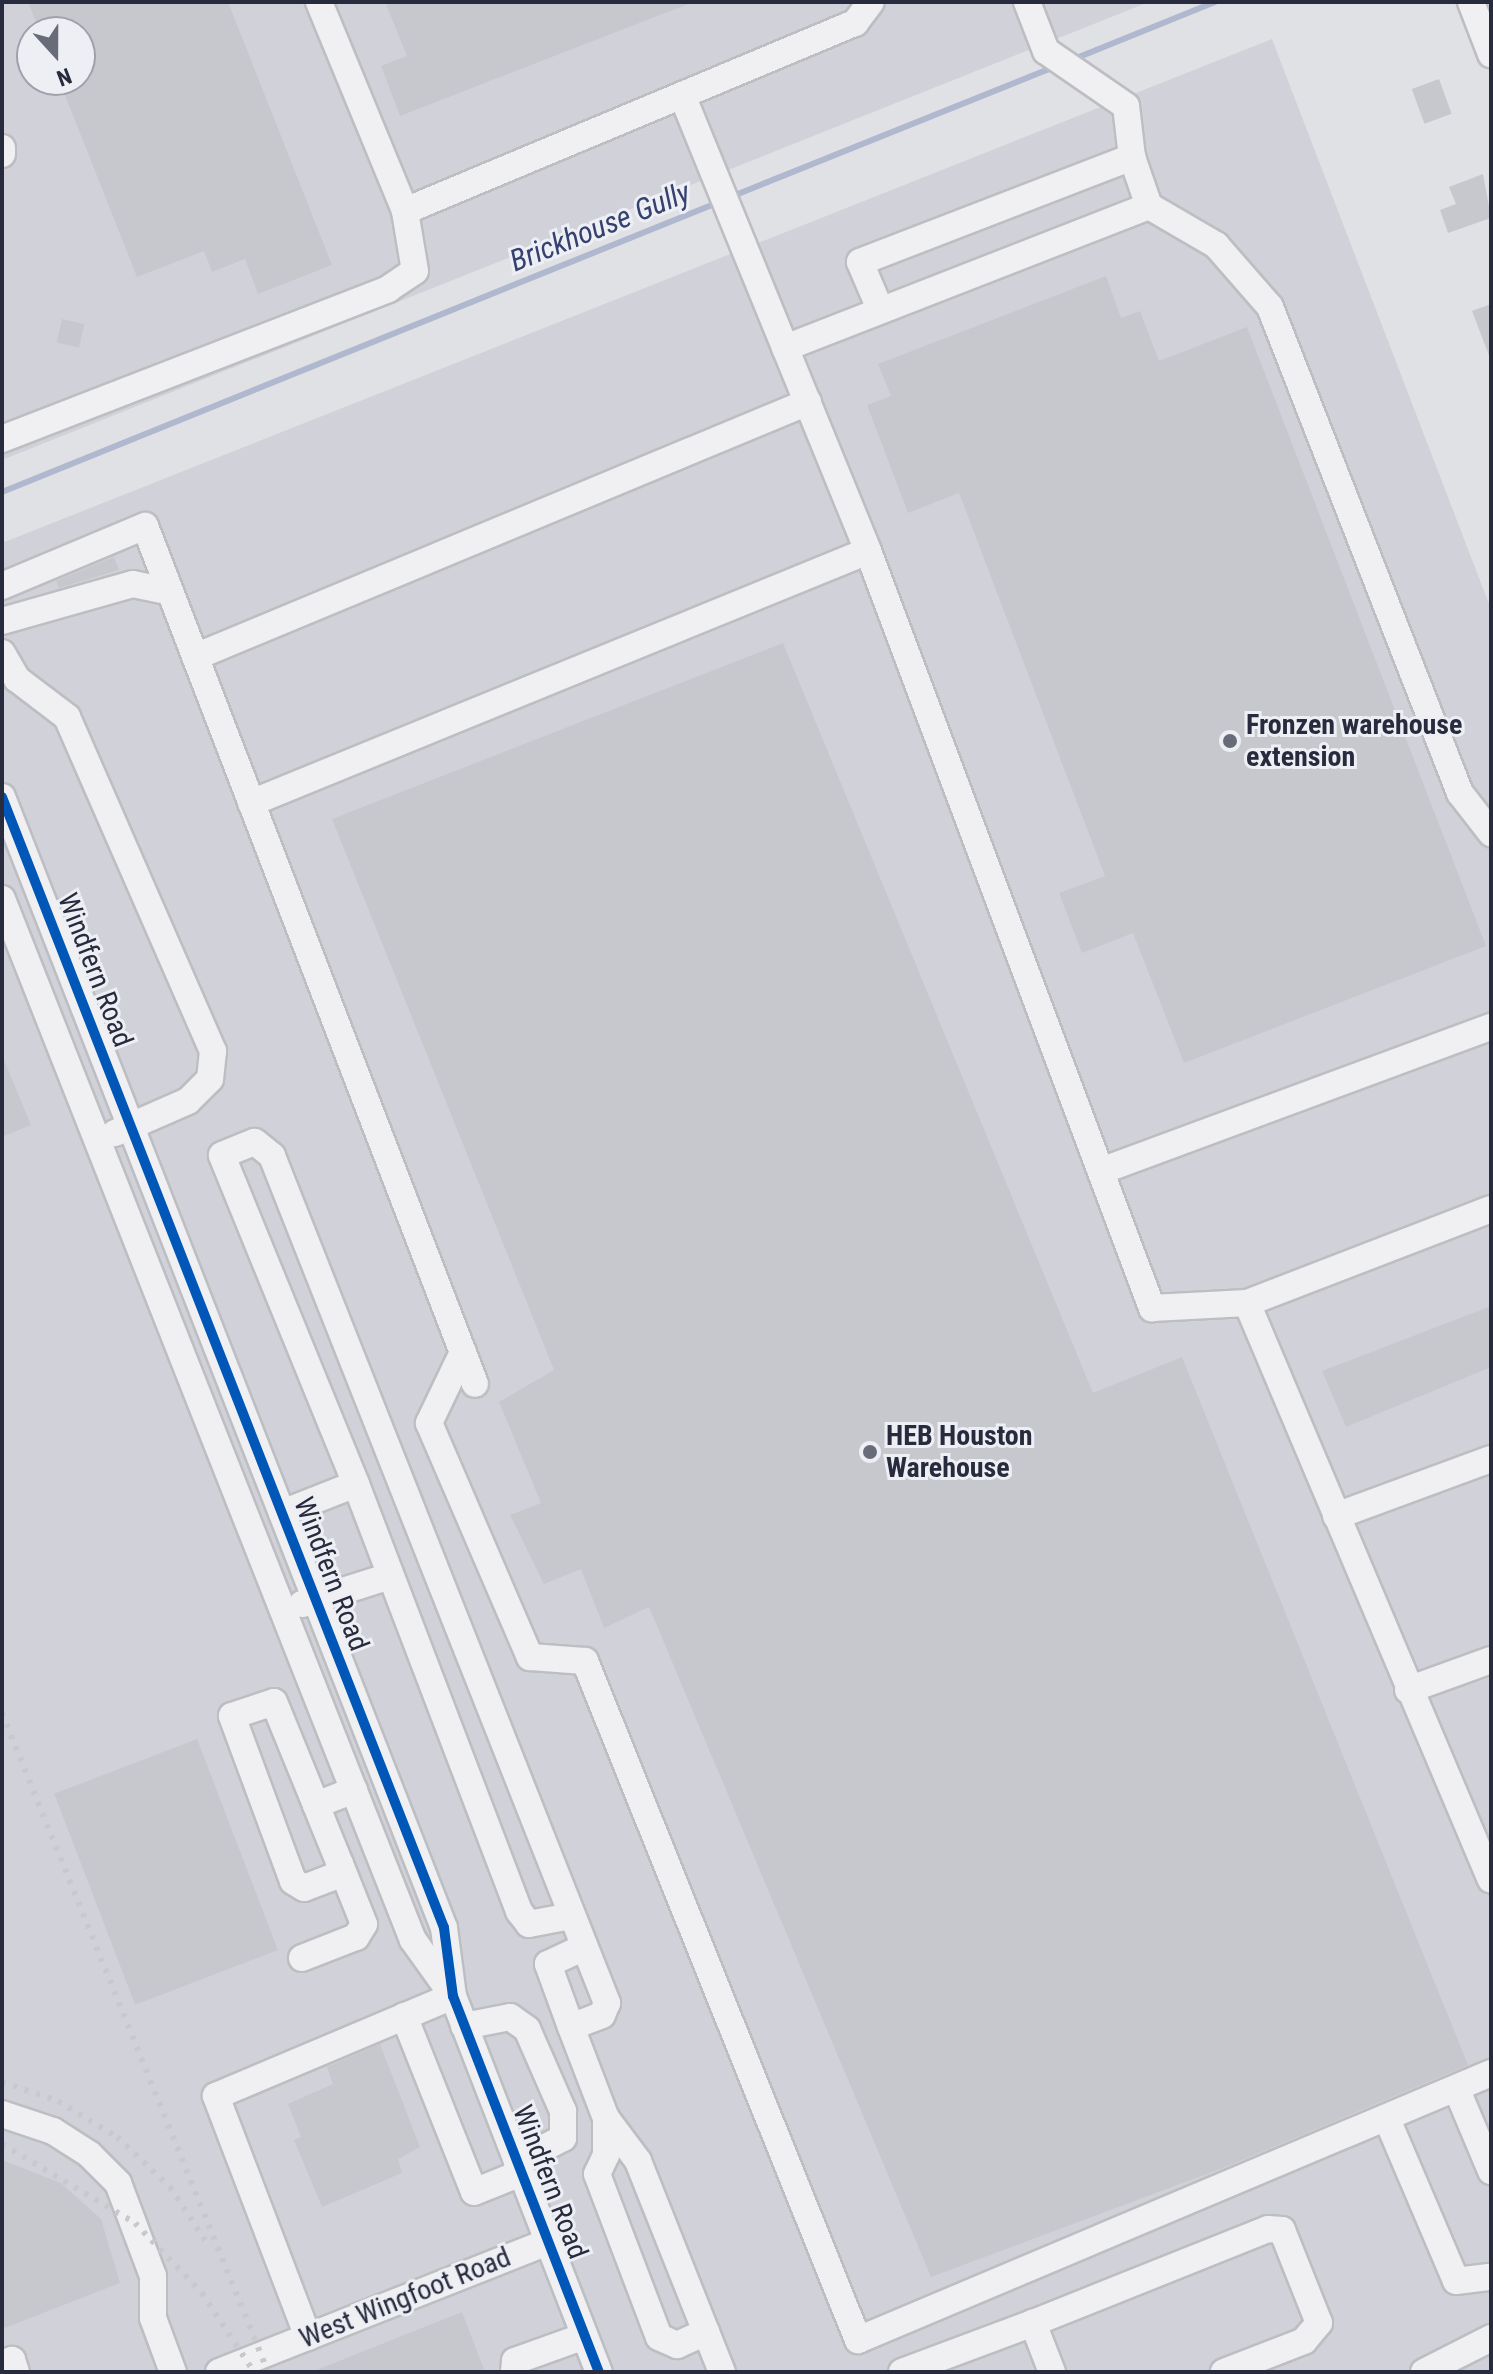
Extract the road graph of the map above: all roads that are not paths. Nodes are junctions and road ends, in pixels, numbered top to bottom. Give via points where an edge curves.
1 (319, 2) edge
2 (871, 2) edge
3 (1027, 2) edge
4 (1471, 2) edge
5 (1491, 54) edge
6 (682, 95) junction
7 (1132, 157) junction
8 (1149, 206) junction
9 (405, 211) junction
10 (880, 309) junction
11 (785, 348) junction
12 (808, 402) junction
13 (2, 439) edge
14 (868, 551) junction
15 (2, 586) edge
16 (170, 592) junction
17 (2, 621) edge
18 (2, 653) edge
19 (195, 657) junction
20 (2, 797) edge
21 (251, 803) junction
22 (1491, 833) edge
23 (2, 899) edge
24 (1491, 1027) edge
25 (131, 1128) junction
26 (97, 1139) junction
27 (1101, 1171) junction
28 (1491, 1209) edge
29 (1247, 1303) junction
30 (463, 1352) junction
31 (475, 1384) dead end
32 (1490, 1461) edge
33 (356, 1484) junction
34 (282, 1513) junction
35 (1336, 1516) junction
36 (390, 1576) junction
37 (316, 1599) junction
38 (283, 1610) junction
39 (1491, 1660) edge
40 (1408, 1690) junction
41 (354, 1790) junction
42 (316, 1805) junction
43 (340, 1864) junction
44 (1491, 1880) edge
45 (571, 1916) junction
46 (584, 1947) junction
47 (302, 1958) dead end
48 (453, 1996) junction
49 (404, 2016) junction
50 (464, 2026) junction
51 (571, 2027) junction
52 (1491, 2073) edge
53 (1457, 2090) junction
54 (2, 2114) edge
55 (606, 2118) junction
56 (1387, 2119) junction
57 (519, 2167) junction
58 (1491, 2171) edge
59 (547, 2242) junction
60 (1491, 2277) edge
61 (1033, 2323) junction
62 (706, 2332) junction
63 (585, 2336) junction
64 (308, 2337) junction
65 (1491, 2338) edge
66 (2, 2364) edge
67 (16, 2372) edge
68 (173, 2372) edge
69 (219, 2372) edge
70 (514, 2372) edge
71 (599, 2372) edge
72 (722, 2372) edge
73 (902, 2372) edge
74 (1052, 2372) edge
75 (1224, 2372) edge
76 (1424, 2372) edge

1 - 9 street
2 - 6 street via 855,23
3 - 7 street via 1046,51 1126,106
4 - 5 street
6 - 9 street
6 - 11 street
7 - 8 street
7 - 10 street via 860,262
8 - 10 street
8 - 22 street via 1216,245 1270,307 1460,793
9 - 13 street via 415,271 388,289
10 - 11 street
11 - 12 street
12 - 14 street
12 - 19 street
14 - 21 street
14 - 27 street
15 - 16 street via 145,526
16 - 17 street via 133,584
16 - 19 street
18 - 25 street via 17,679 67,717 213,1051 210,1079 188,1101
19 - 21 street
20 - 25 street, Windfern Road
21 - 30 street
23 - 26 street, Windfern Road
24 - 27 street
25 - 26 street
25 - 34 street, Windfern Road
26 - 38 street, Windfern Road
27 - 29 street via 1152,1308
28 - 29 street
29 - 35 street
30 - 31 street
30 - 56 street via 429,1423 530,1657 585,1661 858,2340
32 - 35 street
33 - 34 street
33 - 36 street
33 - 45 street via 222,1155 255,1142 272,1156
34 - 37 street, Windfern Road
35 - 40 street
36 - 37 street
36 - 45 street via 529,1924
37 - 38 street
37 - 48 street, Windfern Road via 444,1928
38 - 41 street, Windfern Road
39 - 40 street
40 - 44 street
41 - 42 street
41 - 48 street, Windfern Road via 413,1940
42 - 43 street
42 - 43 street via 274,1702 232,1716 293,1881 304,1888 338,1875
43 - 47 street via 364,1924 356,1937
45 - 46 street
46 - 51 street via 607,2003 602,2015
46 - 51 street via 548,1964
48 - 49 street
48 - 50 street, Windfern Road
49 - 57 street via 474,2192
49 - 64 street via 216,2096
50 - 57 street, Windfern Road
50 - 57 street via 510,2017 527,2029 563,2111 563,2138
51 - 55 street
52 - 53 street
53 - 56 street
53 - 58 street
54 - 68 street via 53,2131 118,2183 153,2276 153,2318
55 - 62 street via 638,2161
55 - 62 street via 606,2155 597,2174 659,2337 677,2345
56 - 60 street via 1456,2281
57 - 59 street, Windfern Road
59 - 63 street, Windfern Road
59 - 64 street, West Wingfoot Road
61 - 73 street
61 - 74 street
61 - 75 street via 1268,2229 1282,2230 1319,2323 1304,2341
62 - 72 street
63 - 70 street via 515,2361
63 - 71 street, Windfern Road
64 - 69 street, West Wingfoot Road
65 - 76 street
66 - 67 street via 12,2360

